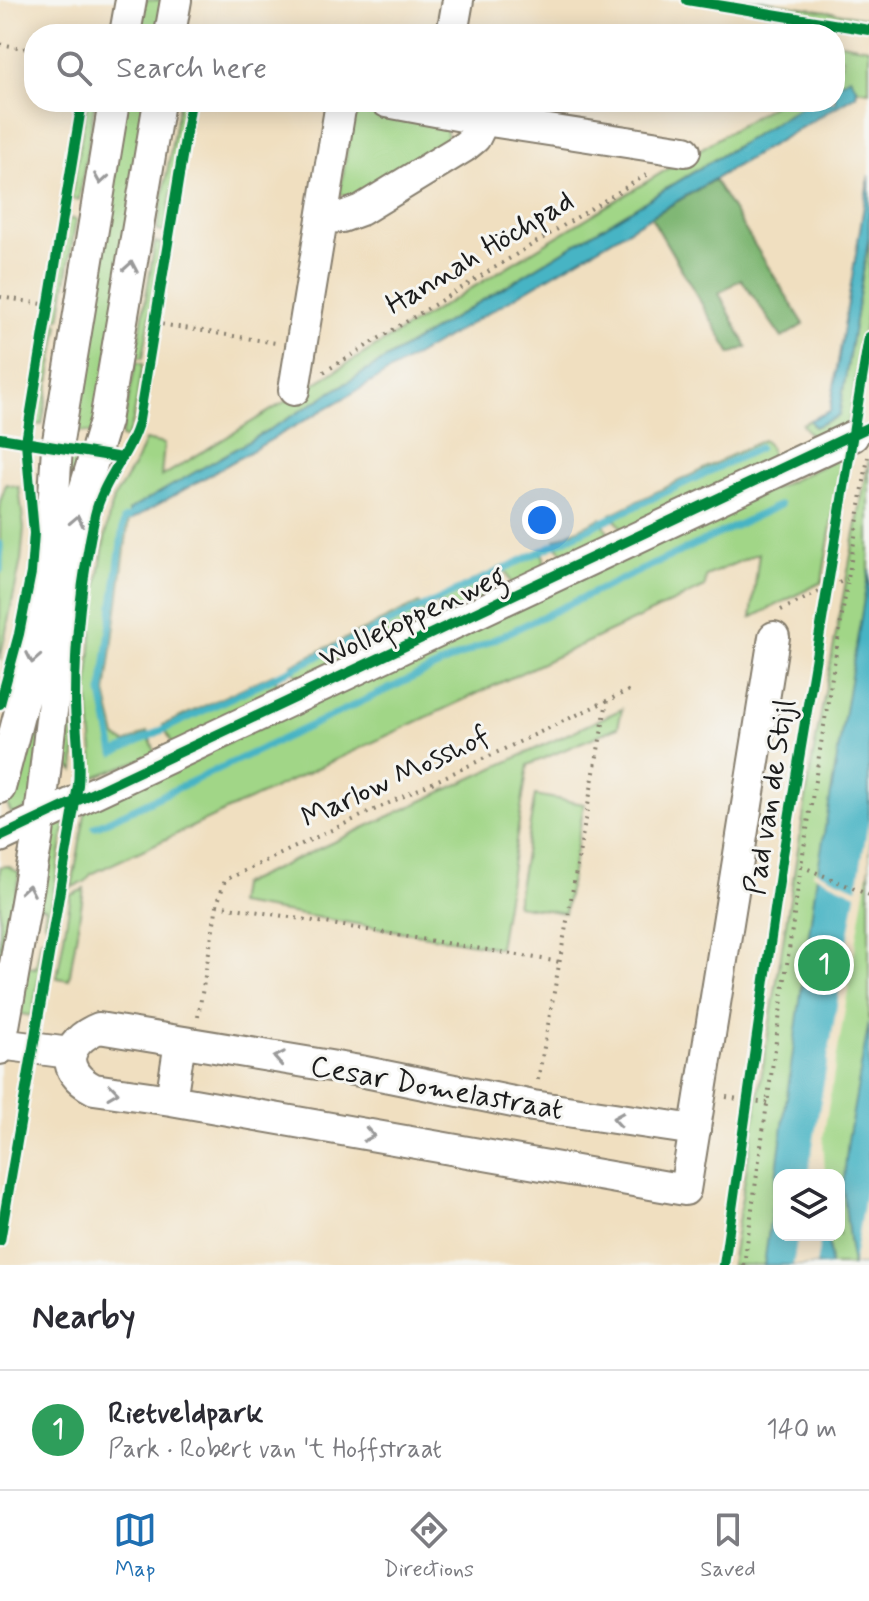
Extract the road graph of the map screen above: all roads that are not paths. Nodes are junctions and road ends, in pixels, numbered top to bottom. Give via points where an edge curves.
1 (131, 0) edge
2 (176, 0) edge
3 (458, 0) edge
4 (127, 24) edge
5 (172, 24) edge
6 (454, 24) edge
7 (112, 112) edge
8 (157, 112) edge
9 (340, 112) edge
10 (459, 112) edge
11 (484, 120) junction
12 (685, 151) road end
13 (323, 218) junction
14 (294, 390) road end
15 (861, 442) edge
16 (774, 637) road end
17 (47, 760) junction
18 (106, 787) junction
19 (0, 788) edge
20 (40, 819) junction
21 (0, 837) edge
22 (187, 1042) junction
23 (0, 1046) edge
24 (70, 1053) junction
25 (171, 1100) junction
26 (695, 1130) junction

1 - 4 street
2 - 5 street
3 - 6 street
7 -> 19 street via 57,447 45,589
17 -> 8 street via 71,553 105,421
9 - 13 street
10 - 11 street
11 - 12 street
11 - 13 street via 464,147 361,210
13 - 14 street
15 - 18 street, Wollefoppenweg
16 - 26 street
17 - 18 street via 78,785
17 - 20 street
18 - 20 street, Wollefoppenweg
20 - 21 street, Wollefoppenweg
23 -> 20 street
22 - 24 street, Cesar Domelastraat via 99,1028 82,1035
22 - 25 street
26 -> 22 street, Cesar Domelastraat via 533,1106
23 - 24 street
24 -> 25 street, Cesar Domelastraat via 74,1071 94,1089
25 -> 26 street, Cesar Domelastraat via 685,1190

